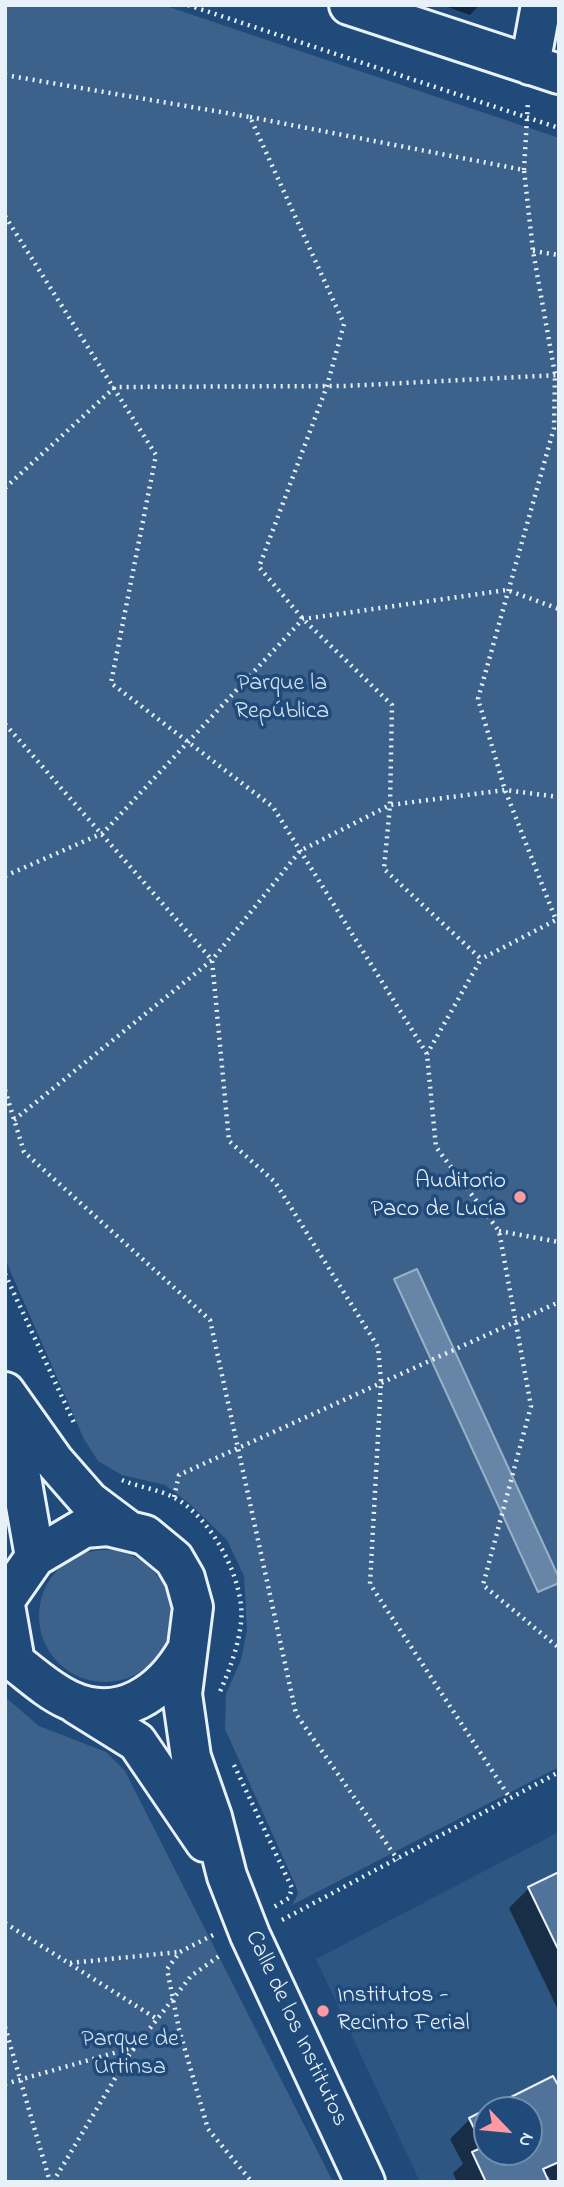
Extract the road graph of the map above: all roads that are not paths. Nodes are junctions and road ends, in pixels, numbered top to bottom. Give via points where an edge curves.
1 (349, 5) edge
2 (541, 5) edge
3 (544, 70) edge
4 (5, 1392) edge
5 (5, 1424) edge
6 (129, 1531) junction
7 (35, 1557) junction
8 (5, 1603) edge
9 (189, 1647) junction
10 (10, 1661) edge
11 (72, 1701) junction
12 (226, 1876) junction
13 (365, 2182) edge

1 - 3 street
2 - 3 street
4 - 6 street via 89,1501
5 - 7 street via 18,1460
6 - 7 street via 108,1526 84,1528
6 - 9 street via 145,1535 174,1559 186,1578 193,1607
7 - 8 street
8 - 10 street
9 - 11 street via 173,1675 150,1695 107,1707
9 - 12 street, Calle de los Institutos via 182,1694 191,1757
10 - 11 street
11 - 12 street, Calle de los Institutos via 137,1742
12 - 13 street, Calle de los Institutos

